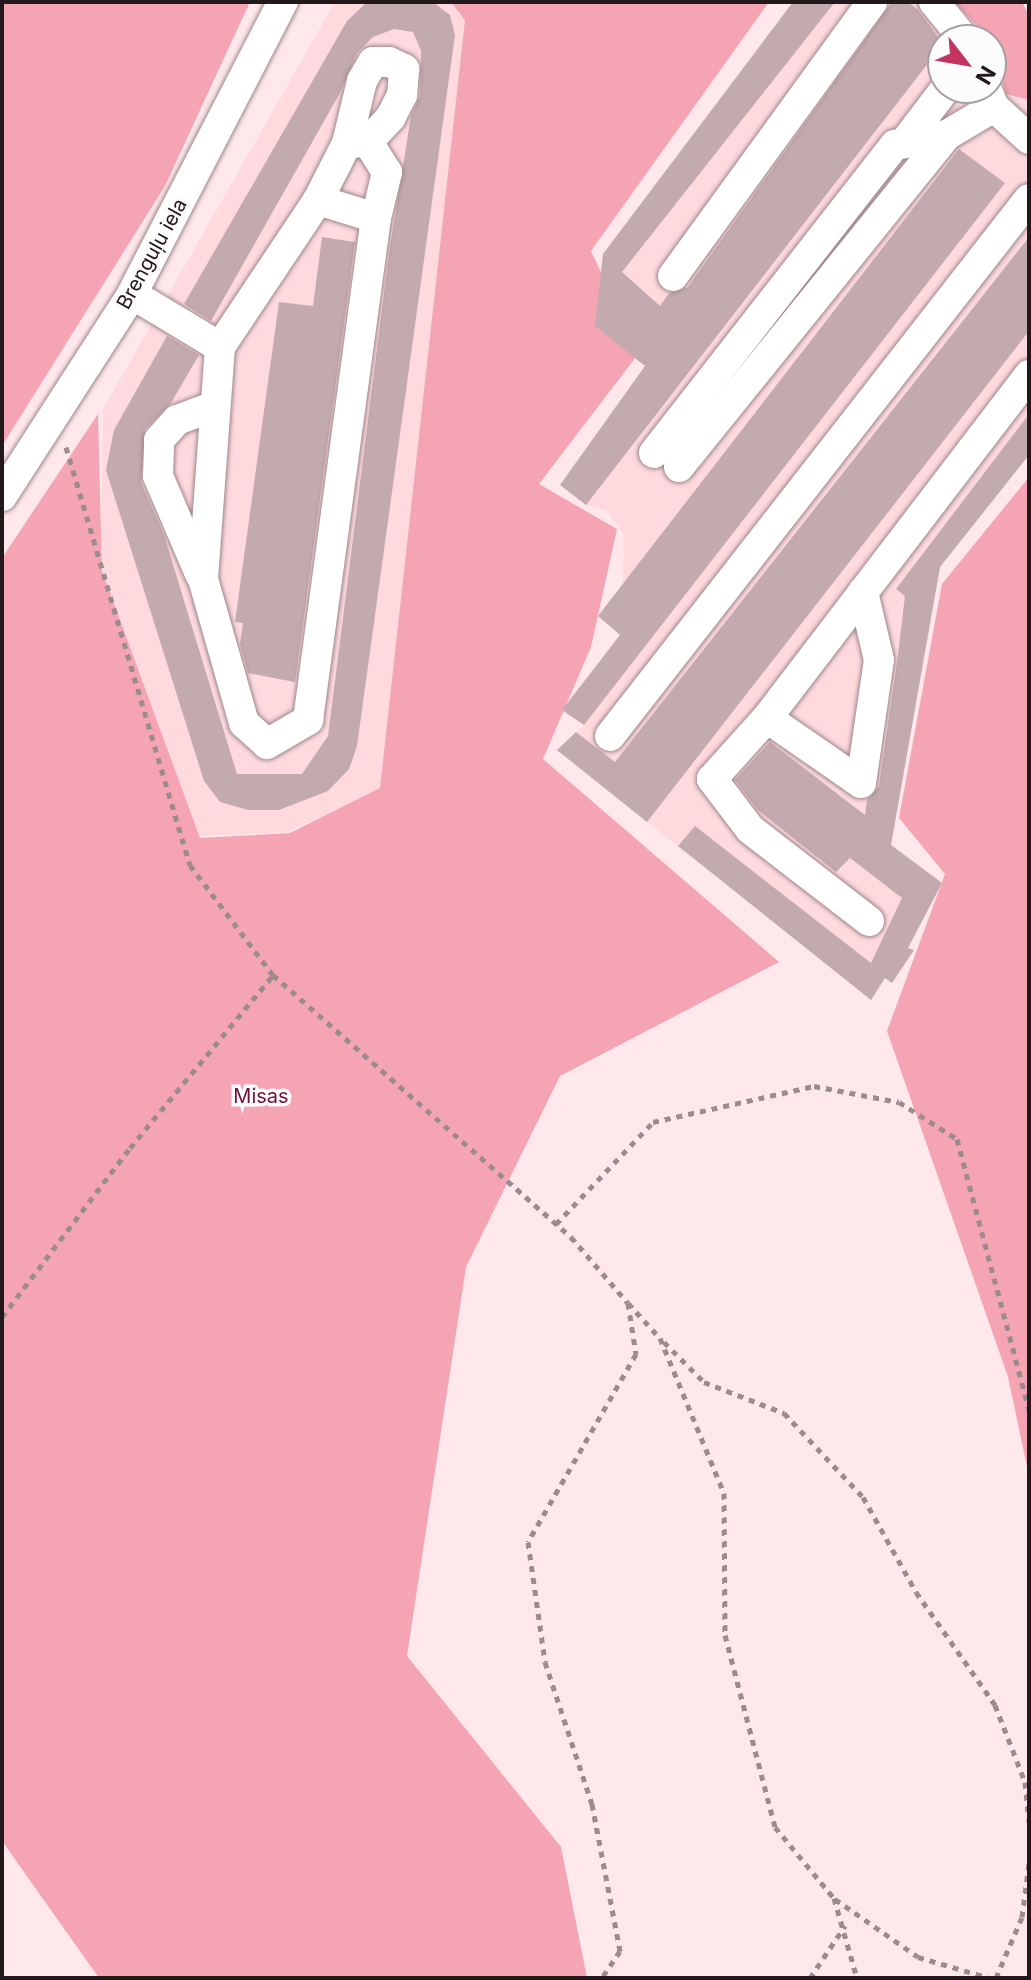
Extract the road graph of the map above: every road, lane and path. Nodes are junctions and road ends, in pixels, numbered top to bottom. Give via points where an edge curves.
1 (283, 2) edge
2 (872, 2) edge
3 (934, 2) edge
4 (952, 24) edge
5 (934, 104) edge
6 (982, 104) edge
7 (996, 104) edge
8 (947, 135) junction
9 (1029, 139) edge
10 (904, 143) junction
11 (1029, 199) edge
12 (318, 200) junction
13 (376, 218) junction
14 (673, 276) dead end
15 (132, 294) junction
16 (220, 347) junction
17 (1029, 375) edge
18 (215, 406) junction
19 (56, 416) junction
20 (2, 496) edge
21 (203, 579) junction
22 (863, 592) junction
23 (767, 718) junction
24 (610, 736) dead end
25 (869, 921) dead end
26 (273, 975) junction
27 (556, 1224) junction
28 (628, 1303) junction
29 (2, 1317) edge
30 (660, 1338) junction
31 (1029, 1410) edge
32 (1029, 1822) edge
33 (1029, 1863) edge
34 (834, 1898) junction
35 (845, 1925) junction
36 (602, 1978) edge
37 (810, 1978) edge
38 (857, 1978) edge
39 (993, 1978) edge

1 - 15 street, Brenguļu iela
2 - 14 street
3 - 4 street
5 - 10 street
6 - 8 street
7 - 9 street
8 - 10 street
8 - 10 street via 667,460 895,145
11 - 24 street
12 - 13 street
12 - 13 street via 357,142 387,172
12 - 16 street
13 - 21 street via 308,720 267,744 244,723
15 - 16 street
15 - 19 street, Brenguļu iela
16 - 18 street
17 - 22 street
18 - 21 street
18 - 21 street via 177,420 159,440 158,476
19 - 20 street, Brenguļu iela
19 - 26 path via 190,865
22 - 23 street
22 - 23 street via 879,660 861,783
23 - 25 street via 712,779 750,829
26 - 27 path
26 - 29 path via 130,1148
27 - 28 path
27 - 31 path via 653,1122 814,1086 899,1102 957,1139
28 - 30 path
28 - 36 path via 636,1354 528,1542 545,1662 592,1804 620,1951
30 - 32 path via 704,1382 784,1413 863,1497 916,1592 995,1705 1025,1782
30 - 34 path via 724,1493 725,1635 775,1827
33 - 39 path via 1022,1917
34 - 35 path
34 - 39 path via 918,1957
35 - 37 path
35 - 38 path

